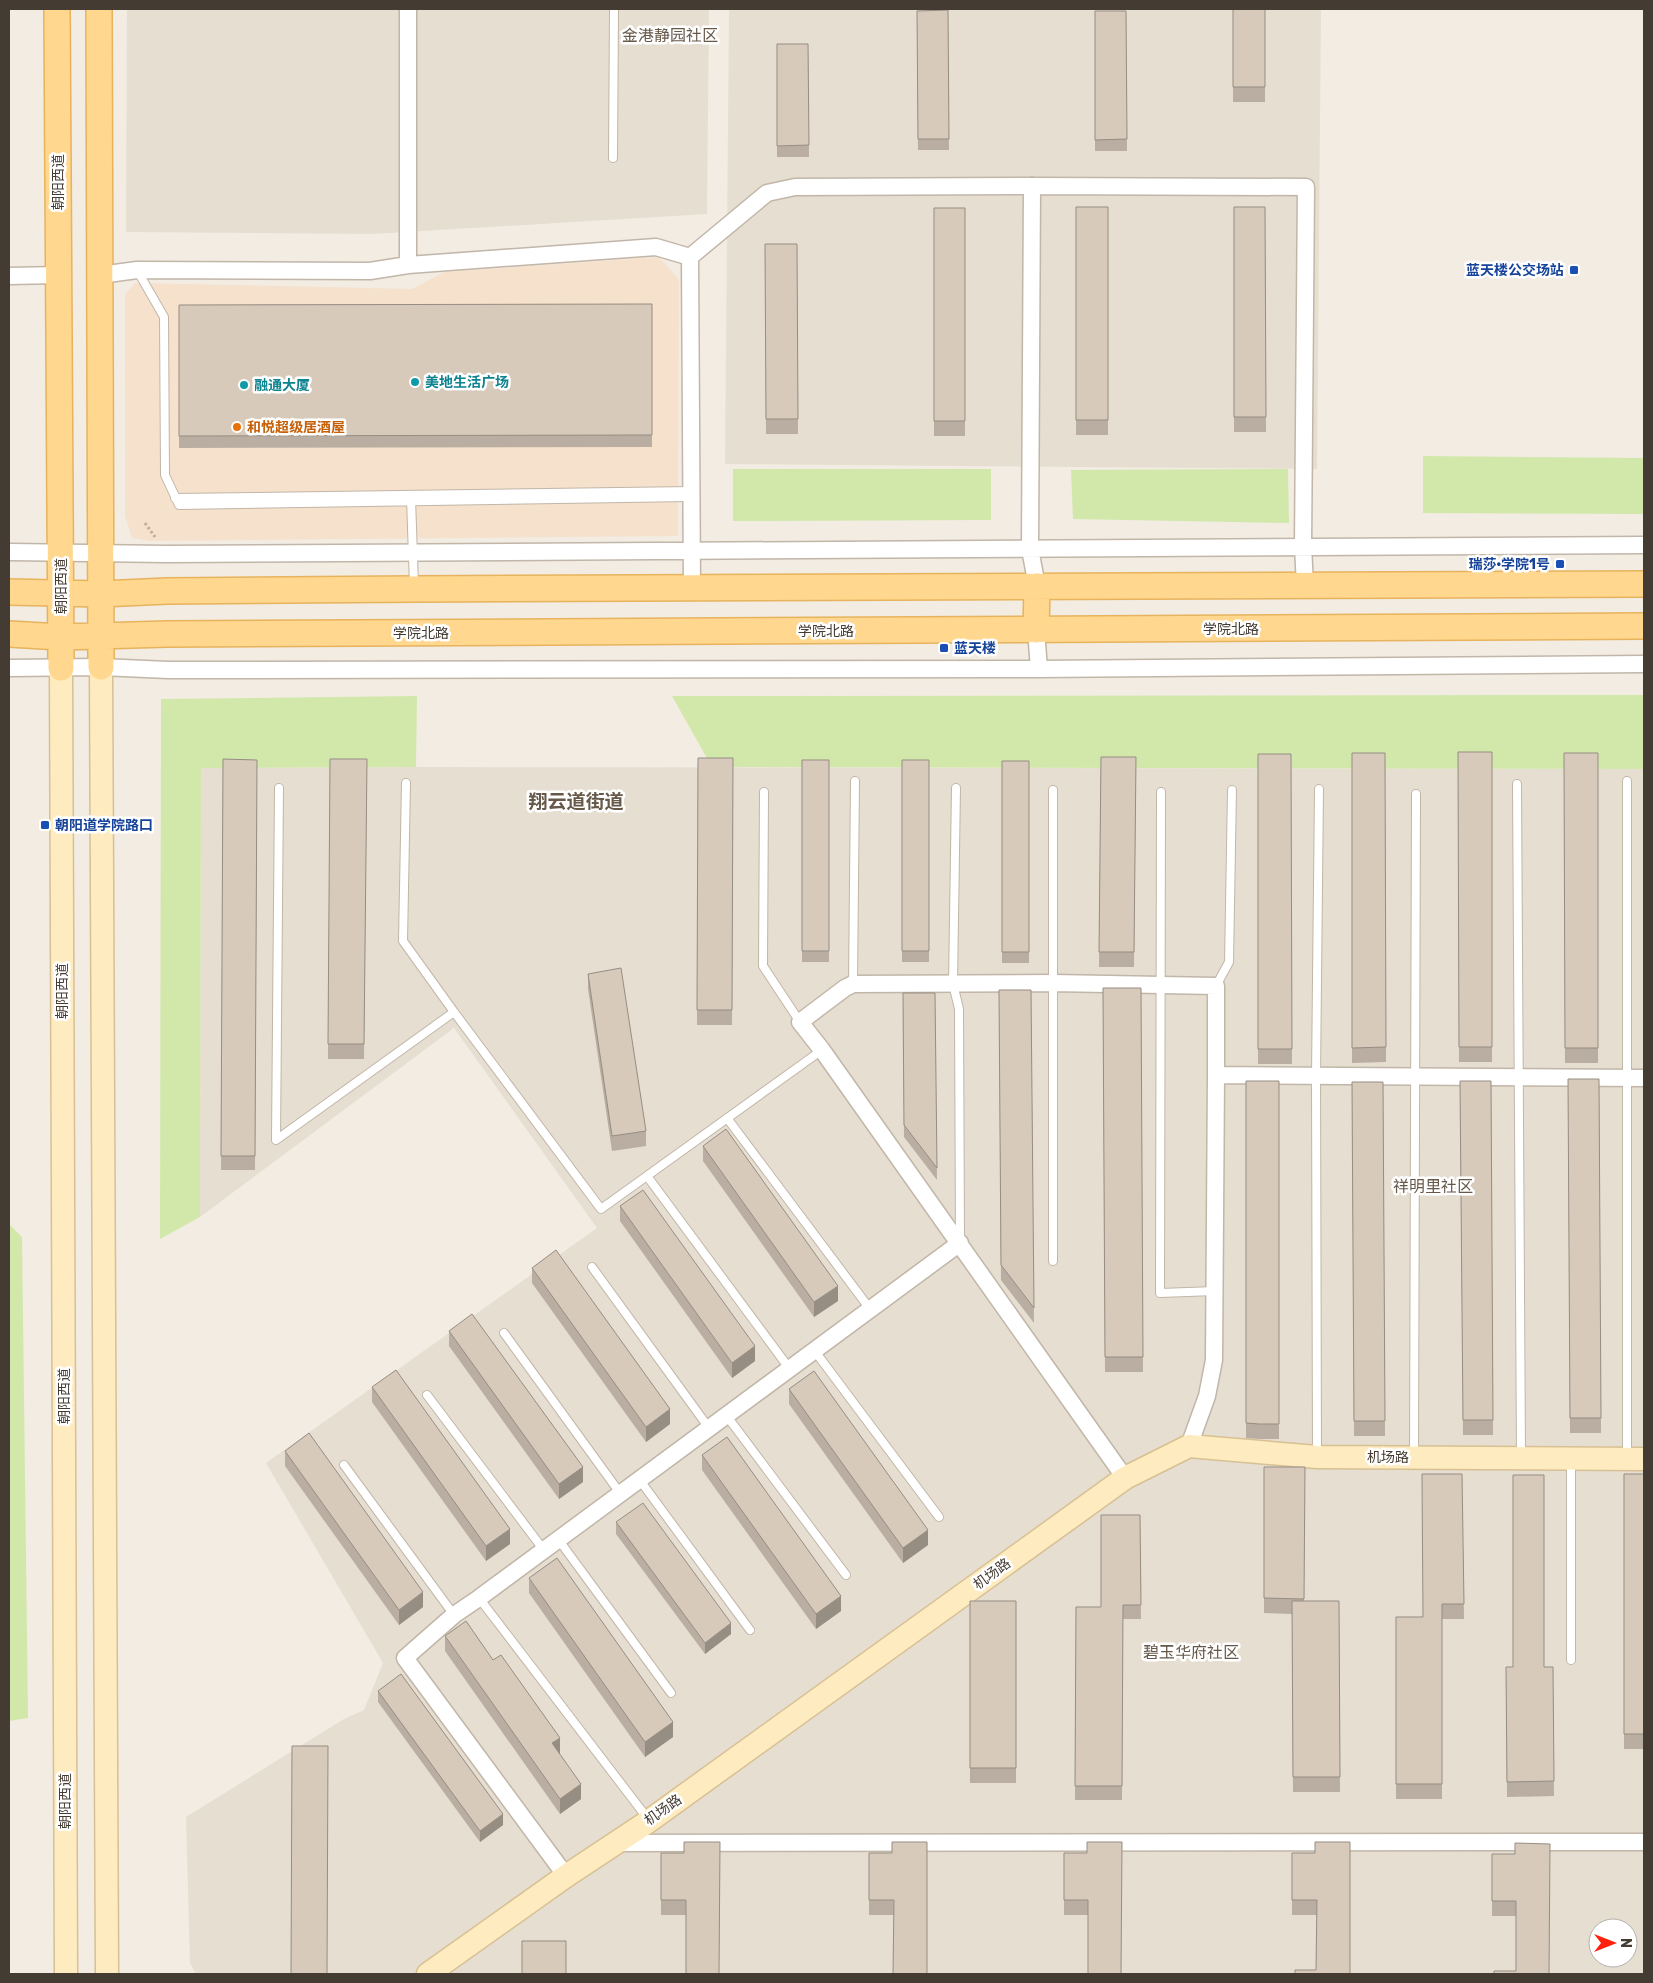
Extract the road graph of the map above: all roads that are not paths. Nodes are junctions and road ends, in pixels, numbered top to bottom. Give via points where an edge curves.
1 (57, 9) edge
2 (99, 9) edge
3 (408, 9) edge
4 (614, 9) edge
5 (613, 158) dead end
6 (1032, 186) junction
7 (690, 257) junction
8 (408, 265) junction
9 (9, 267) edge
10 (137, 270) junction
11 (59, 271) junction
12 (9, 276) edge
13 (100, 276) junction
14 (692, 494) junction
15 (411, 499) junction
16 (1644, 545) edge
17 (1303, 546) junction
18 (1030, 549) junction
19 (692, 550) junction
20 (9, 552) edge
21 (60, 552) junction
22 (413, 552) junction
23 (101, 553) junction
24 (1644, 584) edge
25 (1305, 585) junction
26 (1037, 586) junction
27 (692, 588) junction
28 (414, 589) junction
29 (9, 592) edge
30 (61, 592) junction
31 (101, 594) junction
32 (1644, 626) edge
33 (1036, 630) junction
34 (9, 634) edge
35 (101, 636) junction
36 (61, 637) junction
37 (1644, 664) edge
38 (101, 667) junction
39 (9, 668) edge
40 (61, 668) junction
41 (1039, 668) junction
42 (855, 781) dead end
43 (1626, 782) dead end
44 (406, 783) dead end
45 (1517, 784) dead end
46 (279, 788) dead end
47 (956, 788) dead end
48 (1319, 789) dead end
49 (1053, 790) dead end
50 (1232, 790) dead end
51 (764, 792) dead end
52 (1161, 792) dead end
53 (1416, 794) dead end
54 (1053, 983) junction
55 (853, 984) junction
56 (953, 984) junction
57 (1161, 984) junction
58 (1216, 986) junction
59 (454, 1012) junction
60 (800, 1022) junction
61 (822, 1050) junction
62 (1216, 1075) junction
63 (1316, 1076) junction
64 (1415, 1077) junction
65 (1518, 1077) junction
66 (1626, 1078) junction
67 (1644, 1078) edge
68 (727, 1118) junction
69 (647, 1176) junction
70 (960, 1243) junction
71 (1053, 1261) dead end
72 (592, 1267) dead end
73 (1215, 1291) junction
74 (870, 1309) junction
75 (504, 1333) dead end
76 (814, 1350) junction
77 (789, 1368) junction
78 (427, 1395) dead end
79 (726, 1415) junction
80 (708, 1428) junction
81 (1189, 1446) junction
82 (1317, 1457) junction
83 (1414, 1457) junction
84 (1521, 1458) junction
85 (1571, 1458) junction
86 (1635, 1459) edge
87 (344, 1465) dead end
88 (1126, 1478) junction
89 (639, 1479) junction
90 (620, 1493) junction
91 (939, 1518) dead end
92 (558, 1539) junction
93 (543, 1549) junction
94 (846, 1575) dead end
95 (479, 1598) junction
96 (454, 1615) junction
97 (750, 1630) dead end
98 (1571, 1660) dead end
99 (671, 1693) dead end
100 (649, 1821) junction
101 (1644, 1842) edge
102 (616, 1843) junction
103 (566, 1876) junction
104 (66, 1974) edge
105 (107, 1974) edge
106 (428, 1974) edge

1 - 11 main road, 朝阳西道
2 - 13 main road
3 - 8 street
4 - 5 lane
6 - 7 street via 795,187 767,193
6 - 17 street via 1306,187
6 - 18 street
7 - 8 street via 656,247
7 - 14 street
8 - 10 street via 370,271
9 - 11 street
10 - 13 street
10 - 15 lane via 164,317 165,475 175,498
11 - 12 street
11 - 21 main road, 朝阳西道
13 - 23 main road
14 - 15 lane
14 - 19 street
15 - 22 lane
16 - 17 street
17 - 18 street
17 - 25 street
18 - 19 street
18 - 26 street
19 - 22 street
19 - 27 street
20 - 21 street
21 - 23 street
21 - 30 main road, 朝阳西道
22 - 23 street
22 - 28 lane
23 - 31 main road
24 - 25 main road
25 - 26 main road
26 - 27 main road
26 - 33 main road
27 - 28 main road
28 - 31 main road
29 - 30 main road
30 - 31 main road
30 - 36 main road, 朝阳西道
31 - 35 main road
32 - 33 main road, 学院北路
33 - 35 main road, 学院北路
33 - 41 street
34 - 36 main road, 学院北路
35 - 36 main road, 学院北路
35 - 38 main road
36 - 40 main road, 朝阳西道
37 - 41 street
38 - 40 street
38 - 41 street via 168,670
38 - 105 main road
39 - 40 street
40 - 104 main road, 朝阳西道
42 - 55 lane
43 - 66 lane
44 - 59 lane via 403,941
45 - 65 lane
46 - 59 lane via 276,1140
47 - 56 lane
48 - 63 lane
49 - 54 lane
50 - 58 lane via 1229,962
51 - 60 lane via 763,966
52 - 57 lane
53 - 64 lane
54 - 56 street
54 - 57 street
54 - 71 lane
55 - 56 street
55 - 60 street
56 - 70 lane via 959,1009
57 - 58 street
57 - 73 lane via 1160,1292
58 - 62 street
59 - 69 lane via 601,1209
60 - 61 street
61 - 68 lane
61 - 70 street
62 - 63 street
62 - 73 street
63 - 64 street
63 - 82 lane
64 - 65 street
64 - 83 lane
65 - 66 street
65 - 84 lane
66 - 67 street
66 - 86 lane
68 - 69 lane
68 - 74 lane
69 - 77 lane
70 - 74 street
70 - 88 street
72 - 80 lane
73 - 81 street via 1214,1360 1207,1396
74 - 76 street
75 - 90 lane
76 - 77 street
76 - 91 lane
77 - 79 street
78 - 93 lane
79 - 80 street
79 - 94 lane
80 - 89 street
81 - 82 main road, 机场路
81 - 88 main road, 机场路
82 - 83 main road, 机场路
83 - 84 main road, 机场路
84 - 85 main road, 机场路
85 - 86 main road, 机场路
85 - 98 lane
87 - 96 lane
88 - 100 main road, 机场路
89 - 90 street
89 - 97 lane
90 - 92 street
92 - 93 street
92 - 99 lane
93 - 95 street
95 - 96 street
95 - 100 lane
96 - 103 street via 405,1658
100 - 102 main road, 机场路
101 - 102 street
102 - 103 main road, 机场路
103 - 106 main road, 机场路

